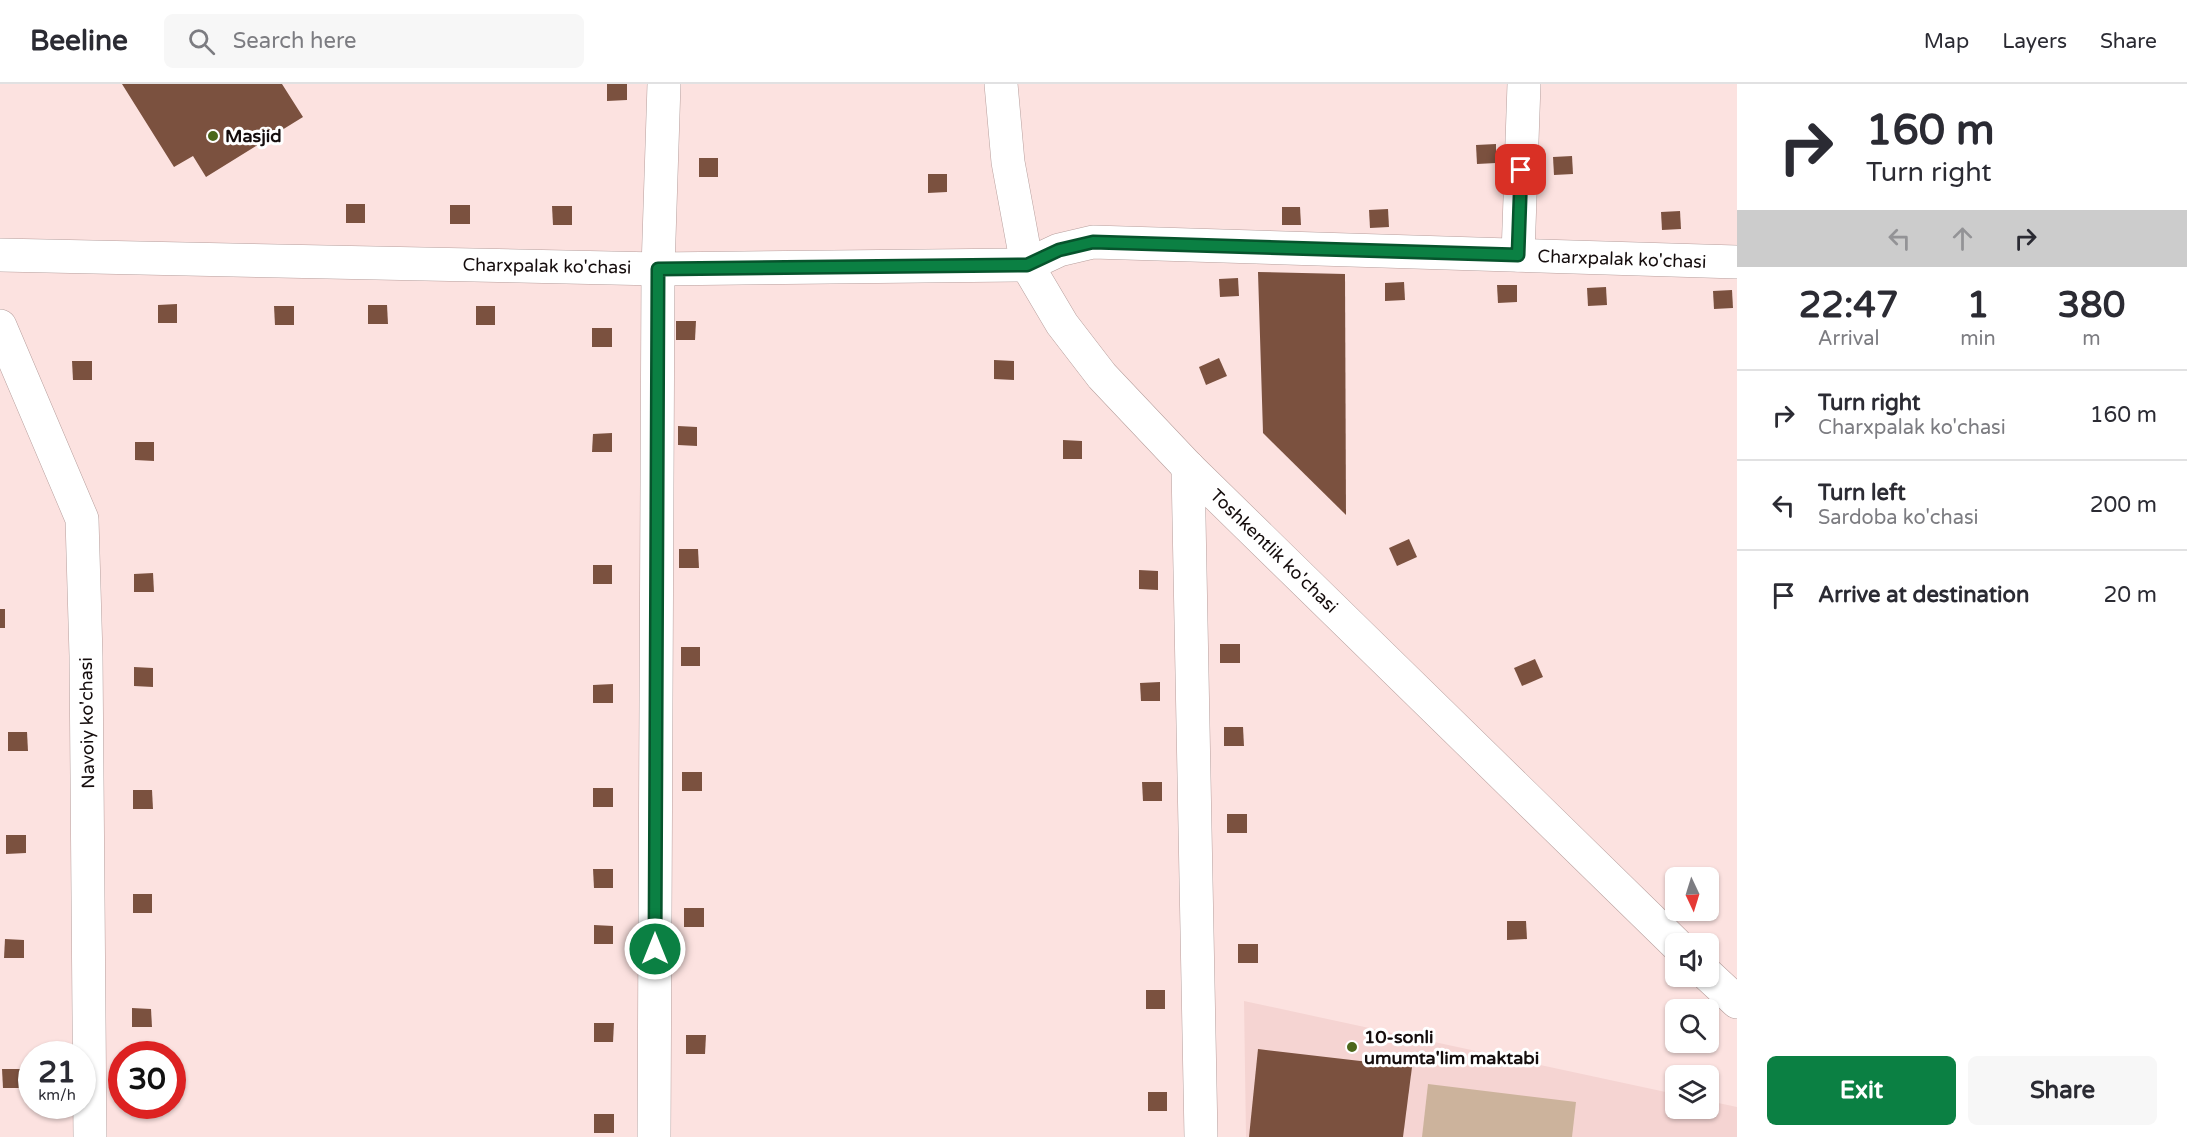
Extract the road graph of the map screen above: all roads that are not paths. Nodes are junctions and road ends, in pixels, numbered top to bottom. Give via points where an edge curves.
1 (664, 84) edge
2 (1001, 84) edge
3 (1524, 84) edge
4 (0, 255) edge
5 (1518, 255) junction
6 (1737, 262) edge
7 (1027, 265) junction
8 (658, 269) junction
9 (0, 326) edge
10 (1188, 467) junction
11 (1666, 933) edge
12 (1719, 985) edge
13 (1737, 1002) edge
14 (90, 1137) edge
15 (654, 1137) edge
16 (1201, 1137) edge

1 - 8 street
2 - 7 street, Toshkentlik ko'chasi via 1008,162
3 - 5 street
4 - 8 street, Charxpalak ko'chasi
5 - 6 street, Charxpalak ko'chasi
5 - 7 street, Charxpalak ko'chasi via 1093,242 1059,250
7 - 8 street, Charxpalak ko'chasi
7 - 10 street, Toshkentlik ko'chasi via 1062,324 1102,376
8 - 15 street
9 - 14 street, Navoiy ko'chasi via 82,519
10 - 11 street, Toshkentlik ko'chasi
10 - 16 street
12 - 13 street

